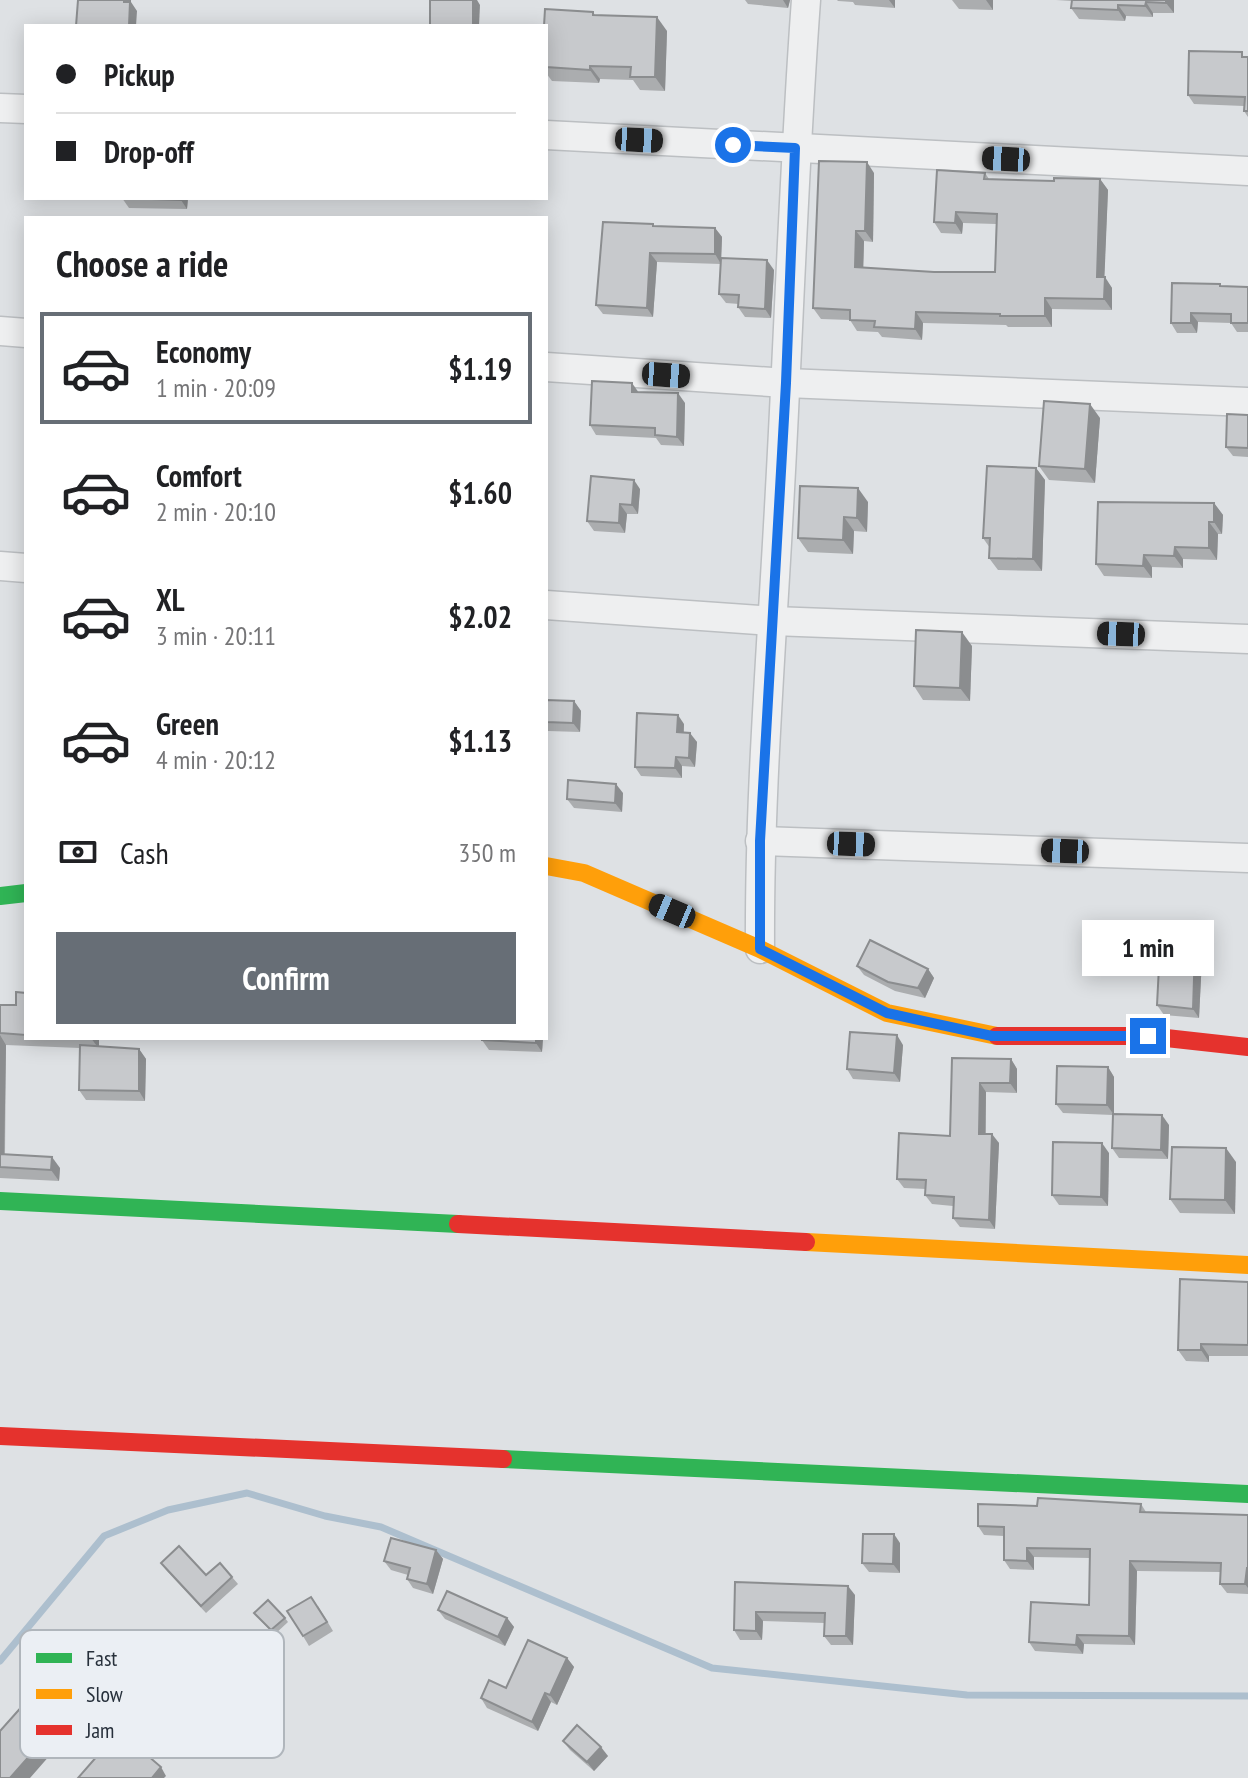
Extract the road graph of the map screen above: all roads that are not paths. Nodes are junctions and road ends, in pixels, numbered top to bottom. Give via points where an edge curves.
1 (806, 0) edge
2 (0, 108) edge
3 (24, 109) edge
4 (548, 135) edge
5 (795, 148) junction
6 (1248, 171) edge
7 (0, 331) edge
8 (24, 333) edge
9 (548, 367) edge
10 (786, 383) junction
11 (1248, 402) edge
12 (0, 566) edge
13 (24, 568) edge
14 (548, 605) edge
15 (773, 621) junction
16 (1248, 639) edge
17 (760, 841) junction
18 (1248, 858) edge
19 (548, 866) edge
20 (24, 893) edge
21 (0, 896) edge
22 (760, 949) junction
23 (1248, 1047) edge
24 (0, 1201) edge
25 (1248, 1265) edge
26 (0, 1436) edge
27 (1248, 1494) edge

1 - 5 street
2 - 3 street
4 - 5 street
5 - 6 street
5 - 10 street
7 - 8 street
9 - 10 street
10 - 11 street
10 - 15 street
12 - 13 street
14 - 15 street
15 - 16 street
15 - 17 street
17 - 18 street
17 - 22 street
19 - 22 street via 584,873
20 - 21 street
22 - 23 street via 887,1013 992,1036 1148,1036
24 - 25 street
26 - 27 street

